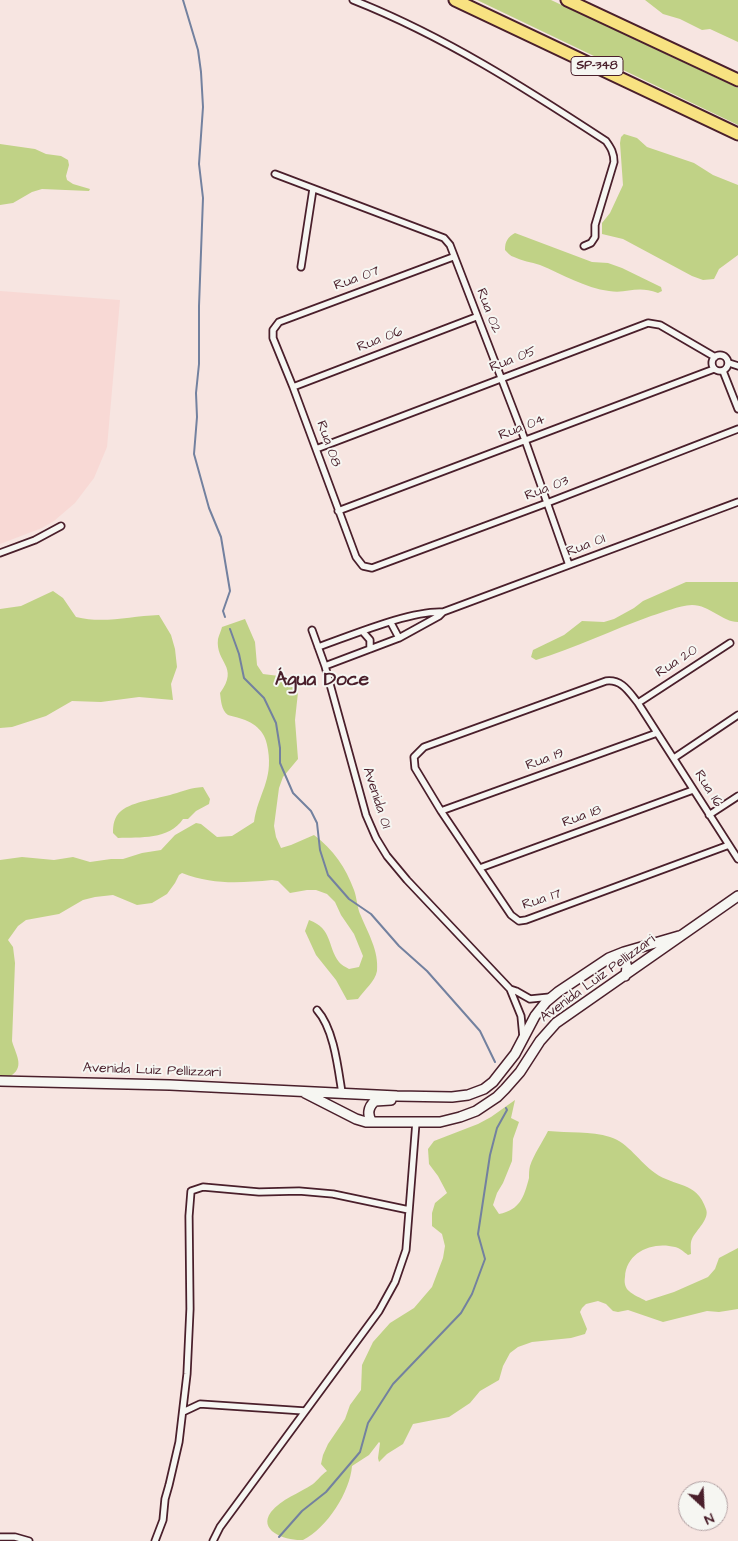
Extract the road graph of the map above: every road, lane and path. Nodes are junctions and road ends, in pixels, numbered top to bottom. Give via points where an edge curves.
1 (354, 0) edge
2 (455, 0) edge
3 (567, 0) edge
4 (700, 62) junction
5 (738, 74) edge
6 (738, 80) edge
7 (738, 134) edge
8 (274, 174) dead end
9 (313, 189) junction
10 (584, 246) dead end
11 (453, 257) junction
12 (300, 267) dead end
13 (476, 317) junction
14 (273, 330) joint
15 (715, 357) junction
16 (729, 364) junction
17 (738, 366) edge
18 (714, 369) junction
19 (723, 371) junction
20 (501, 378) junction
21 (293, 387) junction
22 (738, 409) edge
23 (738, 429) edge
24 (525, 440) junction
25 (316, 448) junction
26 (738, 502) edge
27 (547, 503) junction
28 (338, 511) junction
29 (61, 526) dead end
30 (0, 553) edge
31 (569, 565) junction
32 (363, 566) joint
33 (443, 612) junction
34 (411, 617) junction
35 (391, 622) junction
36 (417, 629) junction
37 (312, 630) dead end
38 (363, 632) junction
39 (398, 638) junction
40 (730, 643) dead end
41 (318, 647) junction
42 (370, 649) junction
43 (324, 666) junction
44 (638, 703) junction
45 (738, 716) edge
46 (657, 733) junction
47 (414, 757) joint
48 (674, 758) junction
49 (693, 790) junction
50 (738, 796) edge
51 (441, 811) junction
52 (710, 815) junction
53 (729, 845) junction
54 (738, 859) edge
55 (480, 868) junction
56 (738, 896) edge
57 (679, 936) junction
58 (617, 955) junction
59 (625, 976) junction
60 (510, 989) junction
61 (552, 997) junction
62 (317, 1010) dead end
63 (523, 1037) junction
64 (0, 1081) edge
65 (304, 1092) junction
66 (342, 1093) junction
67 (397, 1096) junction
68 (372, 1122) junction
69 (416, 1122) junction
70 (409, 1210) junction
71 (305, 1411) junction
72 (183, 1412) junction
73 (0, 1537) edge
74 (30, 1541) edge
75 (155, 1541) edge
76 (213, 1541) edge

1 - 10 street via 491,67 606,141 612,149 614,162 595,225 595,237
2 - 7 highway, SP-348
3 - 4 highway
4 - 5 highway
4 - 6 highway
8 - 9 street, Rua 02
9 - 11 street, Rua 02 via 444,238
9 - 12 street
11 - 13 street, Rua 02
11 - 14 street, Rua 07 via 278,322
13 - 20 street, Rua 02
13 - 21 street, Rua 06
14 - 21 street, Rua 08 via 273,338
15 - 16 street via 724,356
15 - 18 street
15 - 20 street, Rua 05 via 660,325 648,323
16 - 17 street
16 - 19 street
18 - 19 street
18 - 24 street, Rua 04
19 - 22 street
20 - 24 street, Rua 02
20 - 25 street, Rua 05
21 - 25 street, Rua 08
23 - 27 street, Rua 03
24 - 27 street, Rua 02
24 - 28 street, Rua 04
25 - 28 street, Rua 08
26 - 31 street, Rua 01
27 - 31 street, Rua 02
27 - 32 street, Rua 03 via 372,568
28 - 32 street, Rua 08 via 356,557
29 - 30 street
31 - 33 street, Rua 01
33 - 34 street
33 - 36 street
34 - 35 street
34 - 36 street
35 - 38 street
35 - 39 street
36 - 39 street
37 - 41 street, Avenida 01
38 - 41 street
38 - 42 street via 370,640
39 - 42 street
40 - 44 street, Rua 20
41 - 43 street, Avenida 01
42 - 43 street
43 - 60 street, Avenida 01 via 366,815 376,838 407,880
44 - 46 street, Rua 16
44 - 47 street, Rua 16 via 625,686 606,681 424,747
45 - 48 street
46 - 48 street, Rua 16
46 - 51 street, Rua 19
47 - 51 street, Rua 17 via 415,768
48 - 49 street, Rua 16
49 - 52 street, Rua 16
49 - 55 street, Rua 18
50 - 52 street
51 - 55 street, Rua 17
52 - 53 street, Rua 16
53 - 54 street, Rua 16
53 - 55 street, Rua 17 via 519,921 511,915
56 - 57 main road, Avenida Luiz Pellizzari
57 - 58 main road, Avenida Luiz Pellizzari
57 - 59 main road, Avenida Luiz Pellizzari
58 - 59 main road via 626,964
58 - 61 main road, Avenida Luiz Pellizzari
59 - 69 main road, Avenida Luiz Pellizzari via 550,1028 520,1072 497,1097 460,1117 440,1122
60 - 61 street, Avenida 01 via 530,999
60 - 63 street, Avenida 01 via 521,1016
61 - 63 main road, Avenida Luiz Pellizzari via 535,1016
62 - 66 street via 329,1031
63 - 67 main road, Avenida Luiz Pellizzari via 512,1059 493,1082 478,1092 452,1097
64 - 65 main road, Avenida Luiz Pellizzari
65 - 66 main road, Avenida Luiz Pellizzari
65 - 68 main road, Avenida Luiz Pellizzari via 356,1119
66 - 67 main road, Avenida Luiz Pellizzari
67 - 68 main road via 371,1105 368,1114
68 - 69 main road, Avenida Luiz Pellizzari
69 - 70 street
70 - 71 street via 406,1250 388,1297
70 - 72 street via 333,1194 203,1187 191,1191 188,1374
71 - 72 street via 200,1404
71 - 76 street
72 - 75 street via 170,1485 164,1499 163,1520
73 - 74 street

